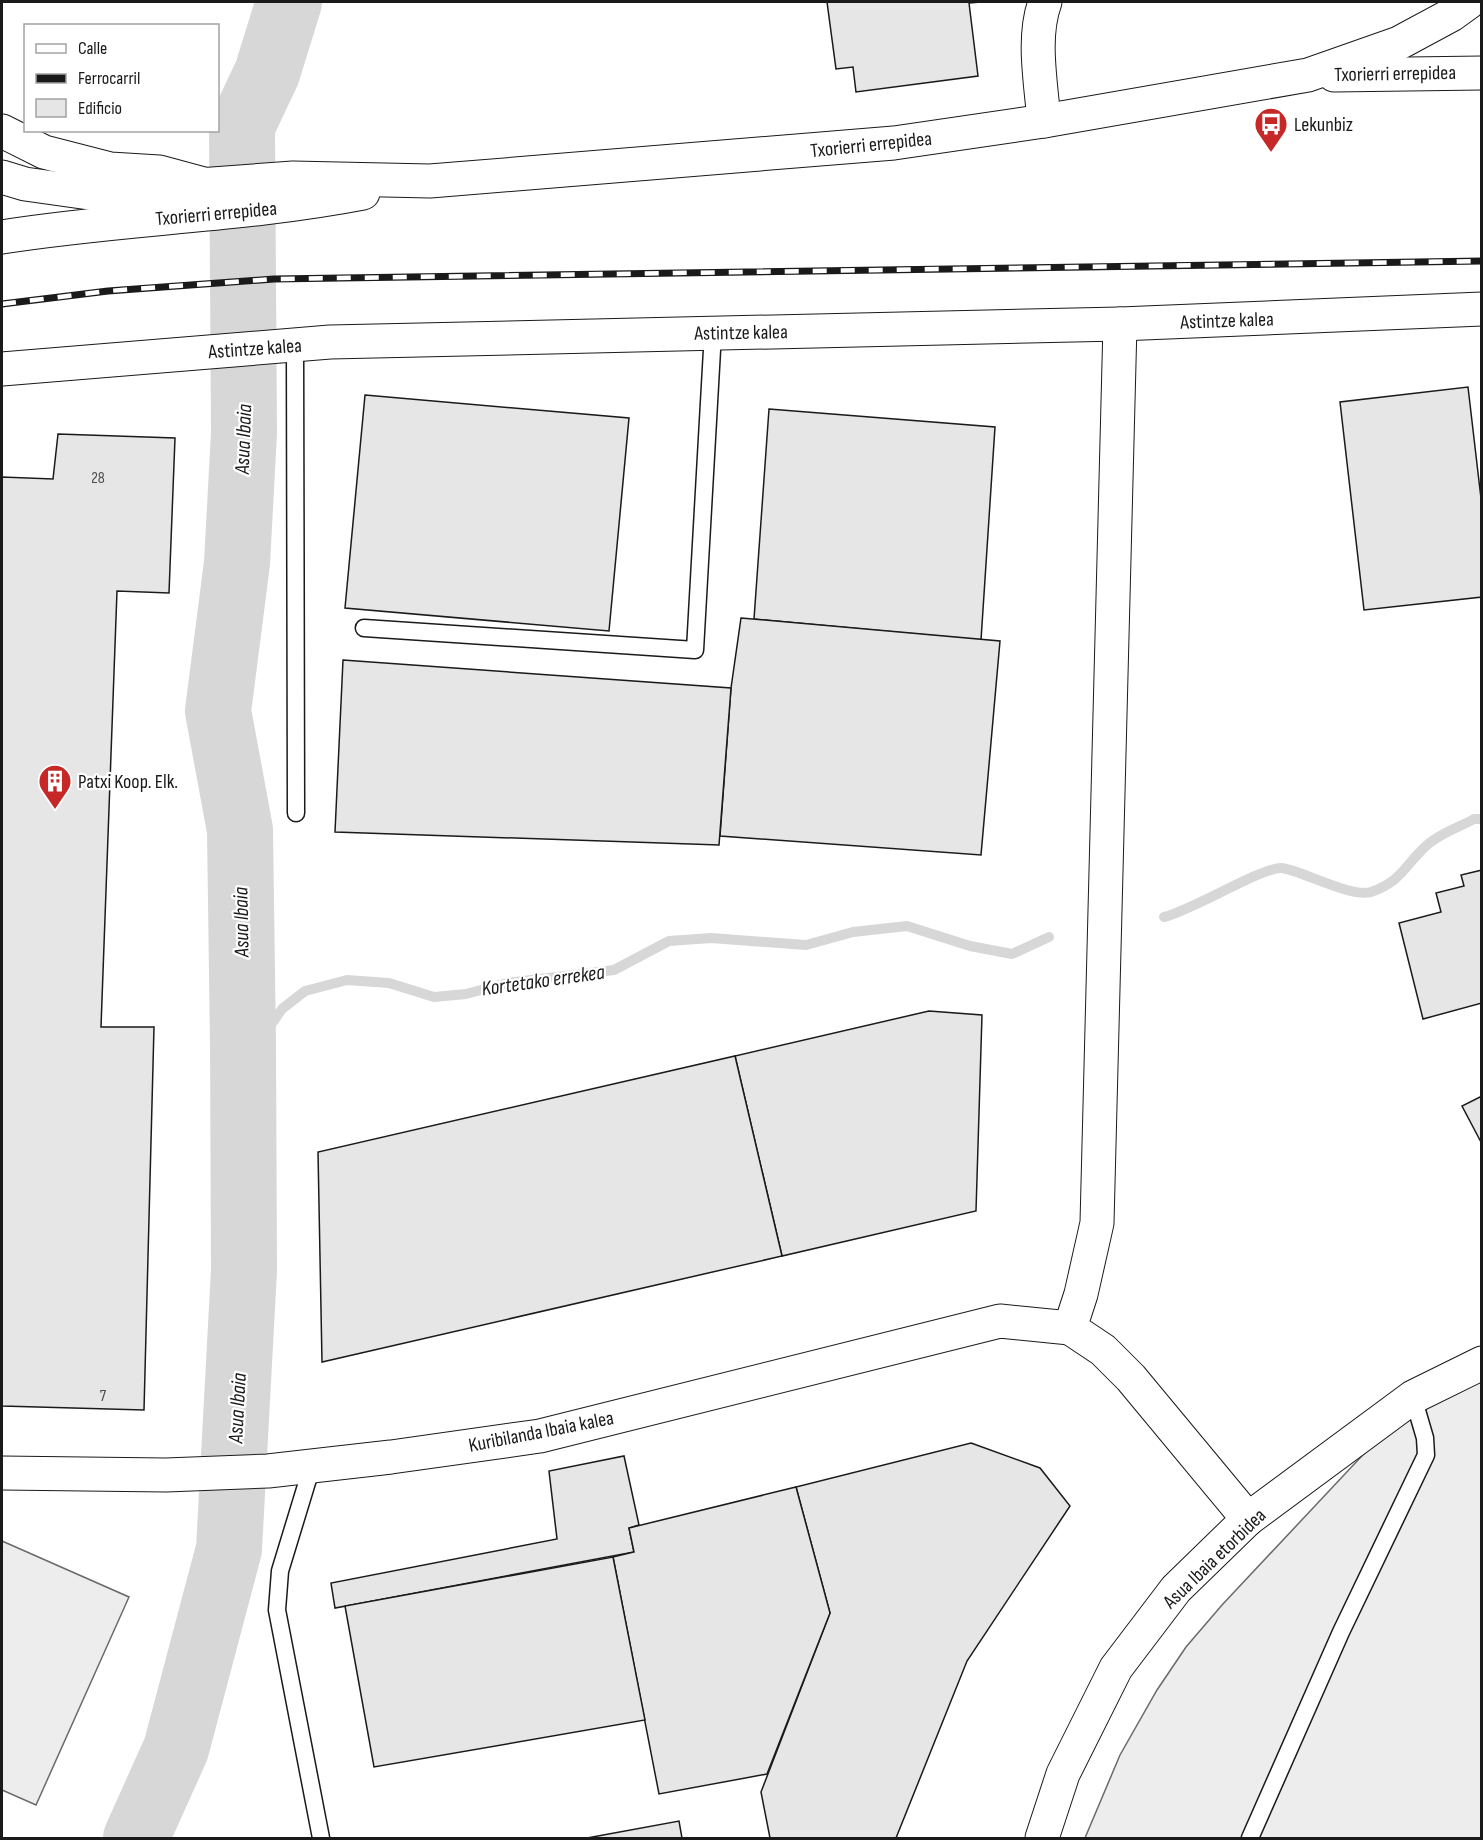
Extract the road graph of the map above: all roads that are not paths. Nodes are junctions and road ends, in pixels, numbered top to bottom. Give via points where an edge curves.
1 (1046, 2) edge
2 (1468, 2) edge
3 (1482, 73) edge
4 (1308, 75) junction
5 (1044, 121) junction
6 (2, 131) edge
7 (2, 177) edge
8 (209, 195) junction
9 (2, 237) edge
10 (1482, 309) edge
11 (1120, 324) junction
12 (712, 332) junction
13 (287, 346) junction
14 (2, 369) edge
15 (364, 628) dead end
16 (296, 813) dead end
17 (1070, 1328) junction
18 (1482, 1363) edge
19 (1413, 1398) junction
20 (312, 1466) junction
21 (2, 1473) edge
22 (1248, 1519) junction
23 (321, 1839) edge
24 (1042, 1839) edge
25 (1250, 1839) edge

1 - 5 main road via 1040,17
2 - 4 main road, Txorierri errepidea via 1399,43
3 - 4 main road, Txorierri errepidea
4 - 5 main road, Txorierri errepidea
5 - 8 main road, Txorierri errepidea via 894,143 294,192
6 - 8 main road via 44,152 110,169 159,172
7 - 8 main road, Txorierri errepidea via 89,193
8 - 9 main road, Txorierri errepidea via 72,226
10 - 11 main road, Astintze kalea
11 - 12 main road, Astintze kalea
11 - 17 main road via 1097,1223
12 - 13 main road, Astintze kalea via 393,339
12 - 15 lane via 695,650
13 - 14 main road, Astintze kalea
13 - 16 lane
17 - 20 main road, Kuribilanda Ibaia kalea via 1000,1321 540,1436
17 - 22 main road via 1102,1350 1131,1378
18 - 19 main road, Asua Ibaia etorbidea
19 - 22 main road, Asua Ibaia etorbidea
19 - 25 lane via 1426,1455 1346,1621
20 - 21 main road, Kuribilanda Ibaia kalea via 166,1475
20 - 23 lane via 280,1571 277,1610
22 - 24 main road, Asua Ibaia etorbidea via 1176,1589 1116,1668 1064,1774

